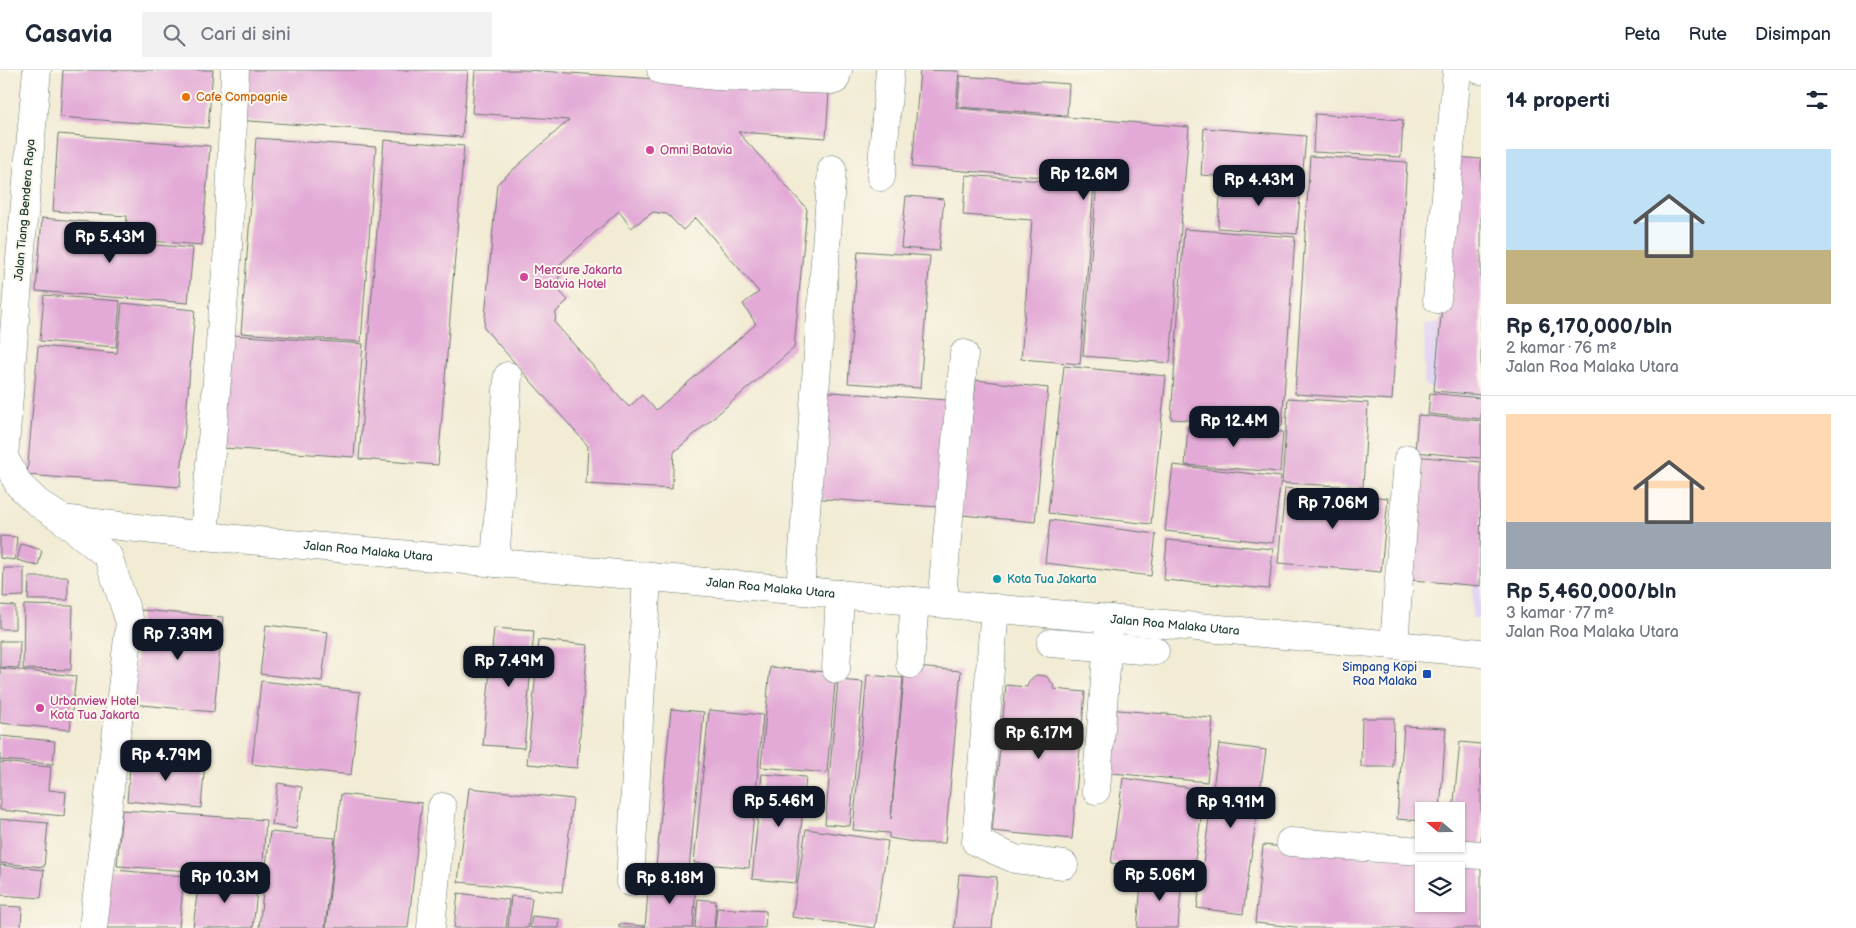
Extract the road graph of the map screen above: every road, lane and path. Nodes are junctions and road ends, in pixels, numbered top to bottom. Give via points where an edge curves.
1 (37, 70) edge
2 (235, 70) edge
3 (661, 70) edge
4 (838, 70) edge
5 (890, 70) edge
6 (1457, 70) edge
7 (832, 169) dead end
8 (881, 177) dead end
9 (10, 259) edge
10 (1437, 299) dead end
11 (964, 354) dead end
12 (508, 376) dead end
13 (1408, 459) dead end
14 (62, 519) junction
15 (204, 536) junction
16 (495, 563) junction
17 (647, 577) junction
18 (800, 590) junction
19 (840, 594) junction
20 (915, 601) junction
21 (946, 603) junction
22 (995, 608) junction
23 (1110, 619) junction
24 (1051, 643) dead end
25 (1394, 644) junction
26 (1108, 648) junction
27 (1155, 651) dead end
28 (1481, 653) edge
29 (910, 664) dead end
30 (836, 669) dead end
31 (1096, 790) dead end
32 (442, 807) dead end
33 (1290, 842) dead end
34 (1481, 855) edge
35 (1064, 865) dead end
36 (630, 882) dead end
37 (93, 928) edge
38 (431, 928) edge

1 - 9 street, Jalan Tiang Bendera Raya
2 - 15 street via 228,248
3 - 4 street via 716,76 835,80
5 - 8 street
6 - 10 street
7 - 18 street
9 - 14 street, Jalan Tiang Bendera Raya via 4,458 19,485
11 - 21 street via 943,583
12 - 16 street
13 - 25 street
14 - 15 street, Jalan Roa Malaka Utara
14 - 37 street, Jalan Tiang Bendera Raya via 108,556 130,622
15 - 16 street, Jalan Roa Malaka Utara
16 - 17 street, Jalan Roa Malaka Utara
17 - 18 street, Jalan Roa Malaka Utara
17 - 36 street
18 - 19 street, Jalan Roa Malaka Utara
19 - 20 street, Jalan Roa Malaka Utara
19 - 30 street
20 - 21 street, Jalan Roa Malaka Utara
20 - 29 street
21 - 22 street, Jalan Roa Malaka Utara
22 - 23 street, Jalan Roa Malaka Utara
22 - 35 street via 976,842 1015,859
23 - 25 street, Jalan Roa Malaka Utara
23 - 26 street
24 - 26 street
25 - 28 street, Jalan Roa Malaka Utara
26 - 27 street
26 - 31 street
32 - 38 street
33 - 34 street

